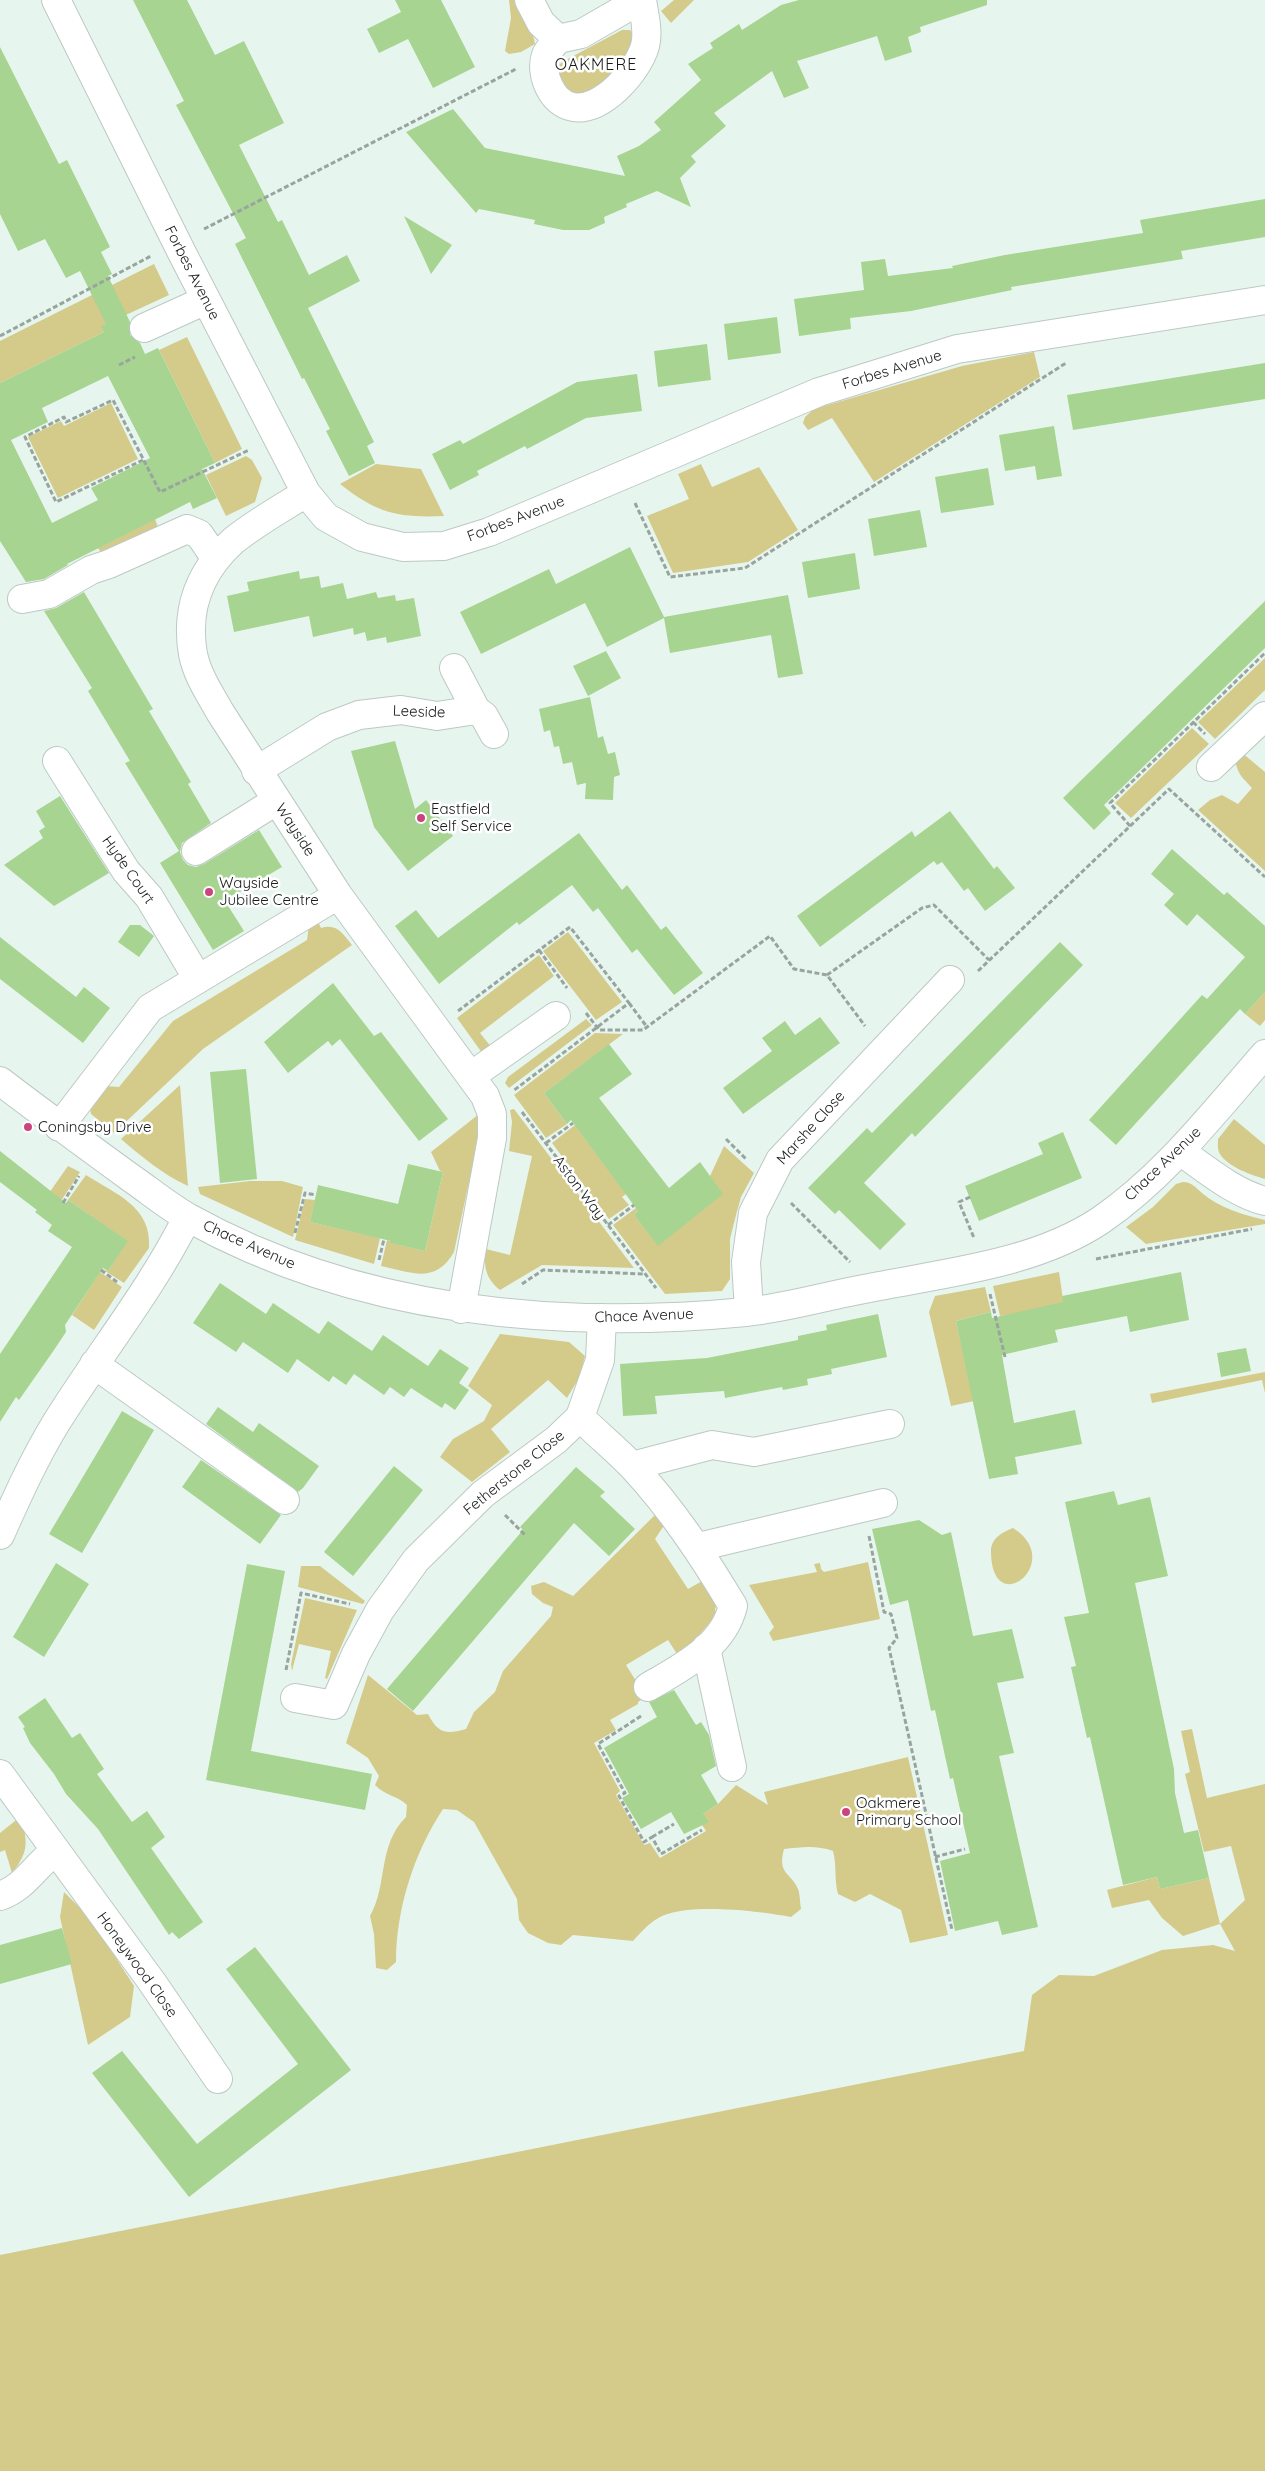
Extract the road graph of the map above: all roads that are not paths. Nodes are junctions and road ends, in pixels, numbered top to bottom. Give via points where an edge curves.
1 (56, 0) edge
2 (529, 0) edge
3 (641, 0) edge
4 (552, 47) junction
5 (206, 300) junction
6 (1265, 300) edge
7 (144, 328) dead end
8 (306, 493) junction
9 (216, 559) junction
10 (22, 599) dead end
11 (454, 668) dead end
12 (476, 710) junction
13 (1265, 716) edge
14 (494, 734) dead end
15 (57, 761) dead end
16 (1211, 767) dead end
17 (256, 771) junction
18 (276, 801) junction
19 (196, 851) dead end
20 (338, 895) junction
21 (198, 979) junction
22 (950, 980) road end
23 (556, 1016) dead end
24 (1265, 1054) edge
25 (0, 1081) edge
26 (478, 1086) junction
27 (59, 1127) junction
28 (1180, 1151) junction
29 (1265, 1201) edge
30 (187, 1218) junction
31 (462, 1308) junction
32 (749, 1311) junction
33 (602, 1318) junction
34 (94, 1364) junction
35 (580, 1417) junction
36 (890, 1424) dead end
37 (632, 1466) junction
38 (285, 1500) dead end
39 (883, 1503) dead end
40 (0, 1536) edge
41 (698, 1547) junction
42 (706, 1648) junction
43 (648, 1687) road end
44 (294, 1698) road end
45 (732, 1767) dead end
46 (0, 1774) edge
47 (55, 1852) junction
48 (0, 1896) edge
49 (218, 2080) dead end

1 - 5 street, Forbes Avenue
2 - 4 street
3 - 4 street
3 - 4 street via 646,26 645,46 609,97 592,105 573,107 562,102 553,94 545,75
5 - 7 street
5 - 8 street, Forbes Avenue
6 - 8 street, Forbes Avenue via 957,350 819,392 489,532 444,546 403,547 362,537 326,517
8 - 9 street, Wayside via 234,541
9 - 10 street via 199,534 187,529 91,570 49,594
9 - 17 street, Wayside via 196,593 193,654 203,681
11 - 12 street
12 - 14 street via 484,716
12 - 17 street, Leeside via 436,716 401,710 359,715 327,727
13 - 16 street
15 - 21 street, Hyde Court via 126,871 149,897
17 - 18 street, Wayside
18 - 19 street
18 - 20 street, Wayside
20 - 21 street
20 - 26 street
21 - 27 street via 150,1008
22 - 32 street, Marshe Close via 780,1160 753,1213 746,1262
23 - 26 street
24 - 28 street, Chace Avenue
25 - 27 street, Chace Avenue
26 - 31 street via 492,1114 492,1138
27 - 30 street, Chace Avenue
28 - 29 street via 1220,1179
28 - 32 street, Chace Avenue via 1141,1189 1107,1215 1062,1242 1015,1258
30 - 31 street, Chace Avenue via 281,1262 363,1289
30 - 34 street via 170,1253
31 - 33 street, Chace Avenue via 535,1316
32 - 33 street, Chace Avenue
33 - 35 street, Fetherstone Close via 600,1360
34 - 38 street
34 - 40 street via 55,1425
35 - 37 street
35 - 44 street, Fetherstone Close via 556,1440 483,1494 416,1560 380,1610 334,1705
36 - 37 street via 754,1452 712,1445
37 - 41 street
39 - 41 street
41 - 42 street via 733,1606 729,1621
42 - 43 street via 699,1657
42 - 45 street
46 - 47 street, Honeywood Close
47 - 48 street via 41,1862 24,1883
47 - 49 street, Honeywood Close via 152,1982

